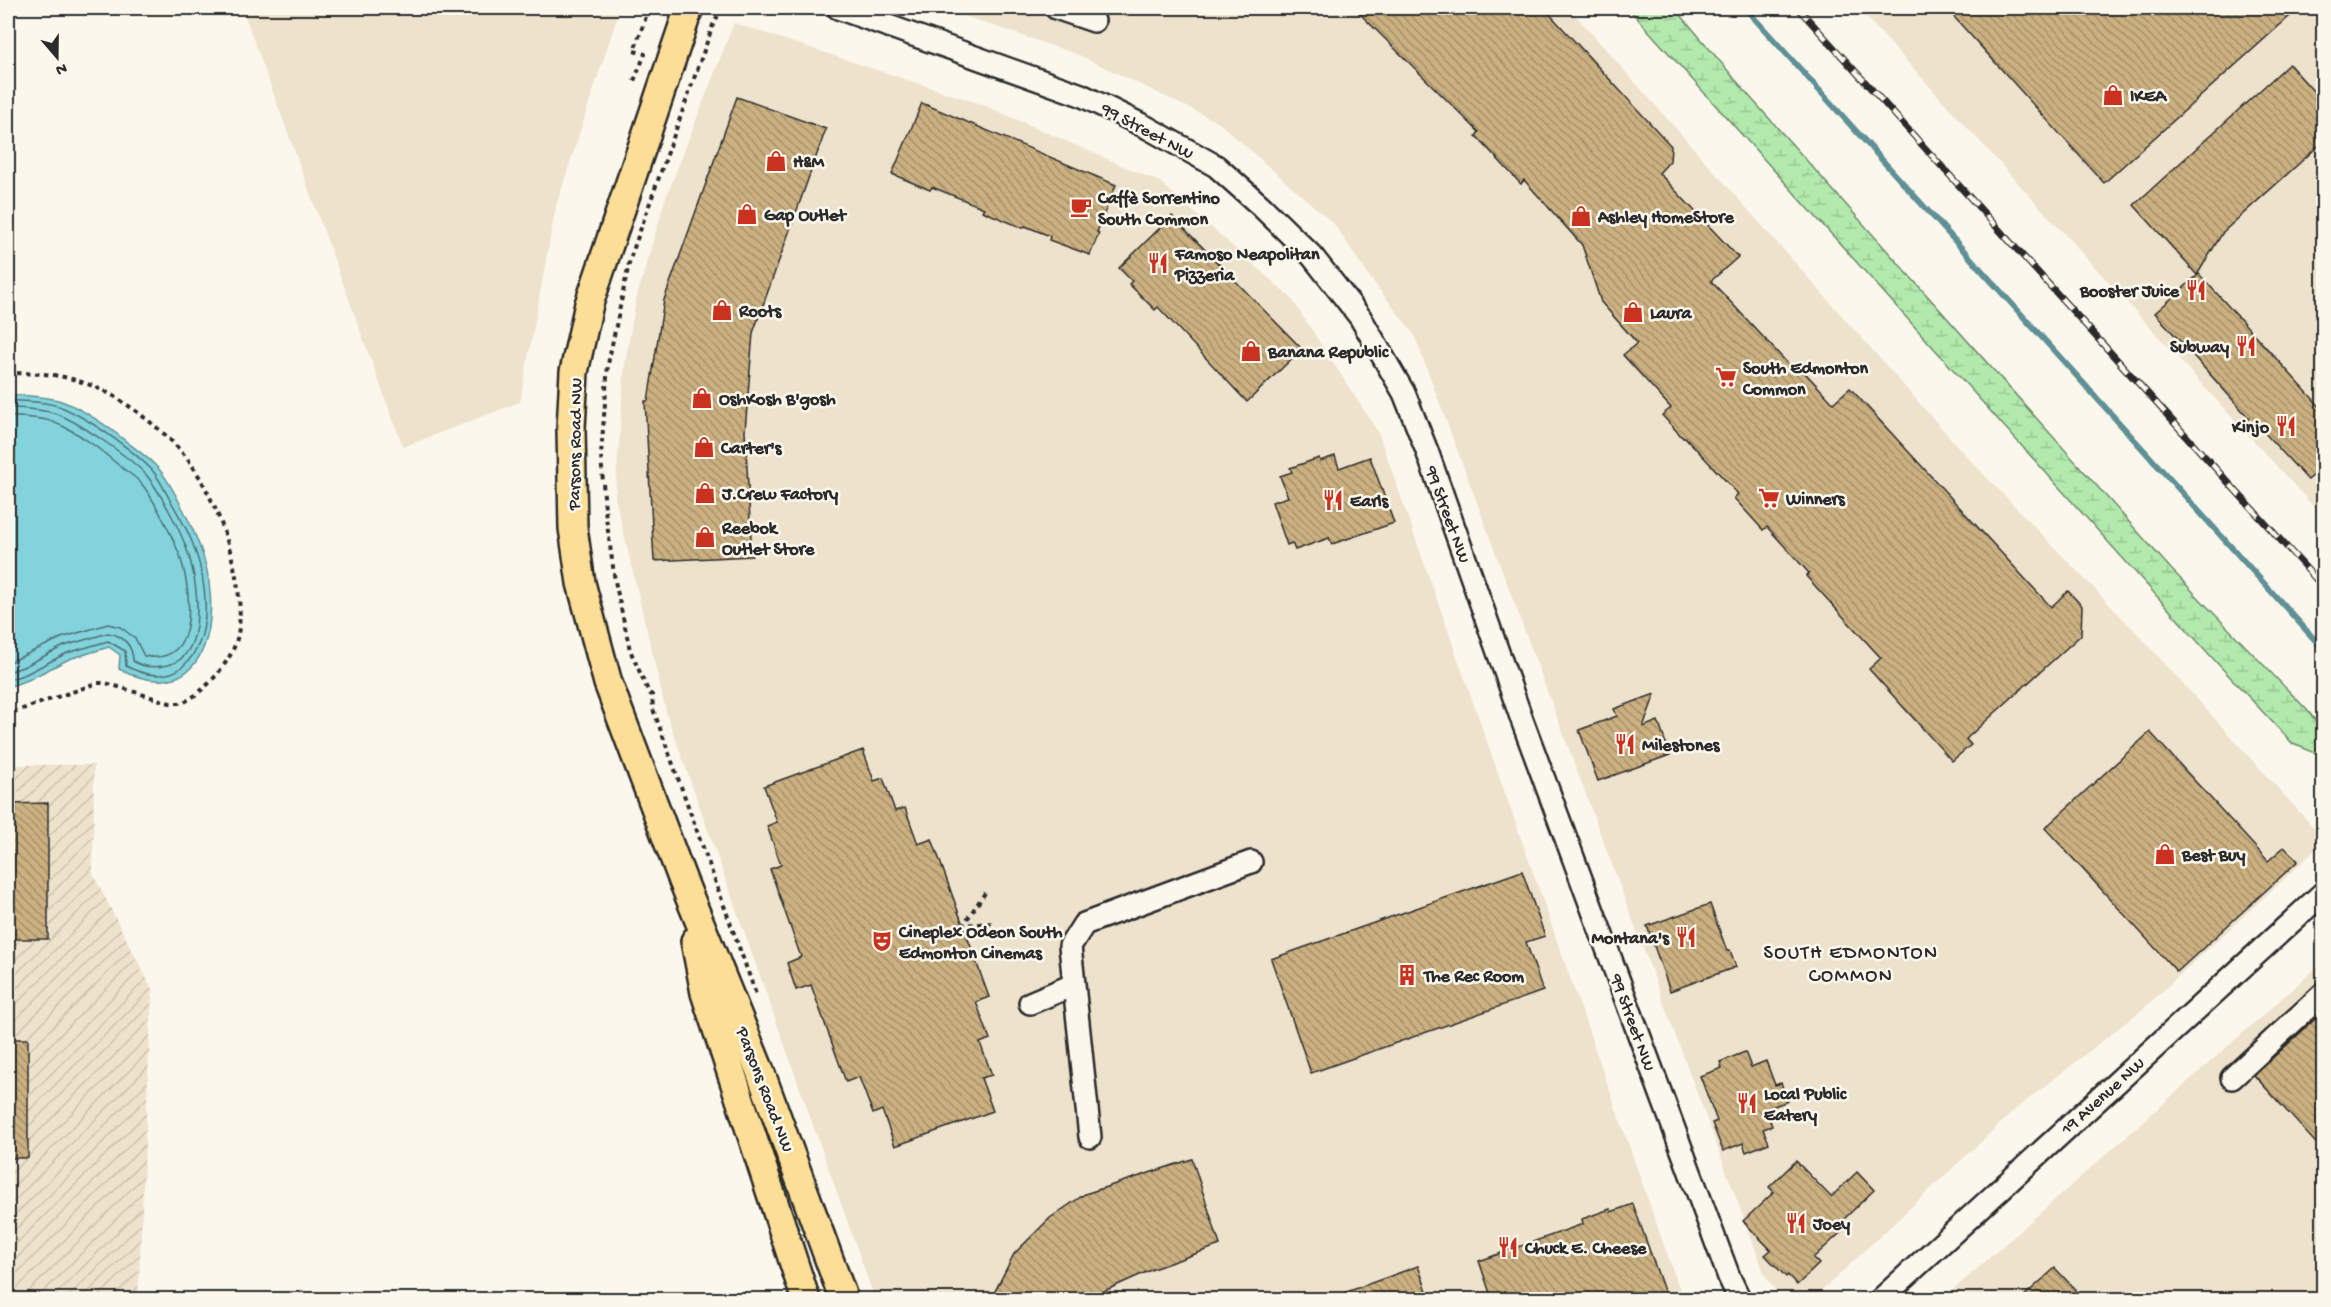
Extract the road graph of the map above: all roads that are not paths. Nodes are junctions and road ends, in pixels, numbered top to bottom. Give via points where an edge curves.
1 (689, 8) edge
2 (838, 8) edge
3 (1056, 8) edge
4 (1094, 21) dead end
5 (1251, 862) dead end
6 (683, 881) junction
7 (2324, 892) edge
8 (1073, 984) junction
9 (2324, 993) edge
10 (1030, 1003) dead end
11 (2232, 1078) dead end
12 (1090, 1137) dead end
13 (806, 1299) edge
14 (844, 1299) edge
15 (1740, 1299) edge
16 (1880, 1299) edge

1 - 6 main road, Parsons Road NW via 589,304 574,372 571,429 573,528 580,583 609,683
2 - 15 street, 99 Street NW via 1080,95 1216,166 1312,256 1360,317 1404,393 1427,451 1522,720
3 - 4 street
5 - 8 street via 1084,924 1070,946
6 - 13 main road, Parsons Road NW via 705,993
6 - 14 main road, Parsons Road NW via 760,1071
7 - 16 street, 19 Avenue NW
8 - 10 street
8 - 12 street
9 - 11 street

